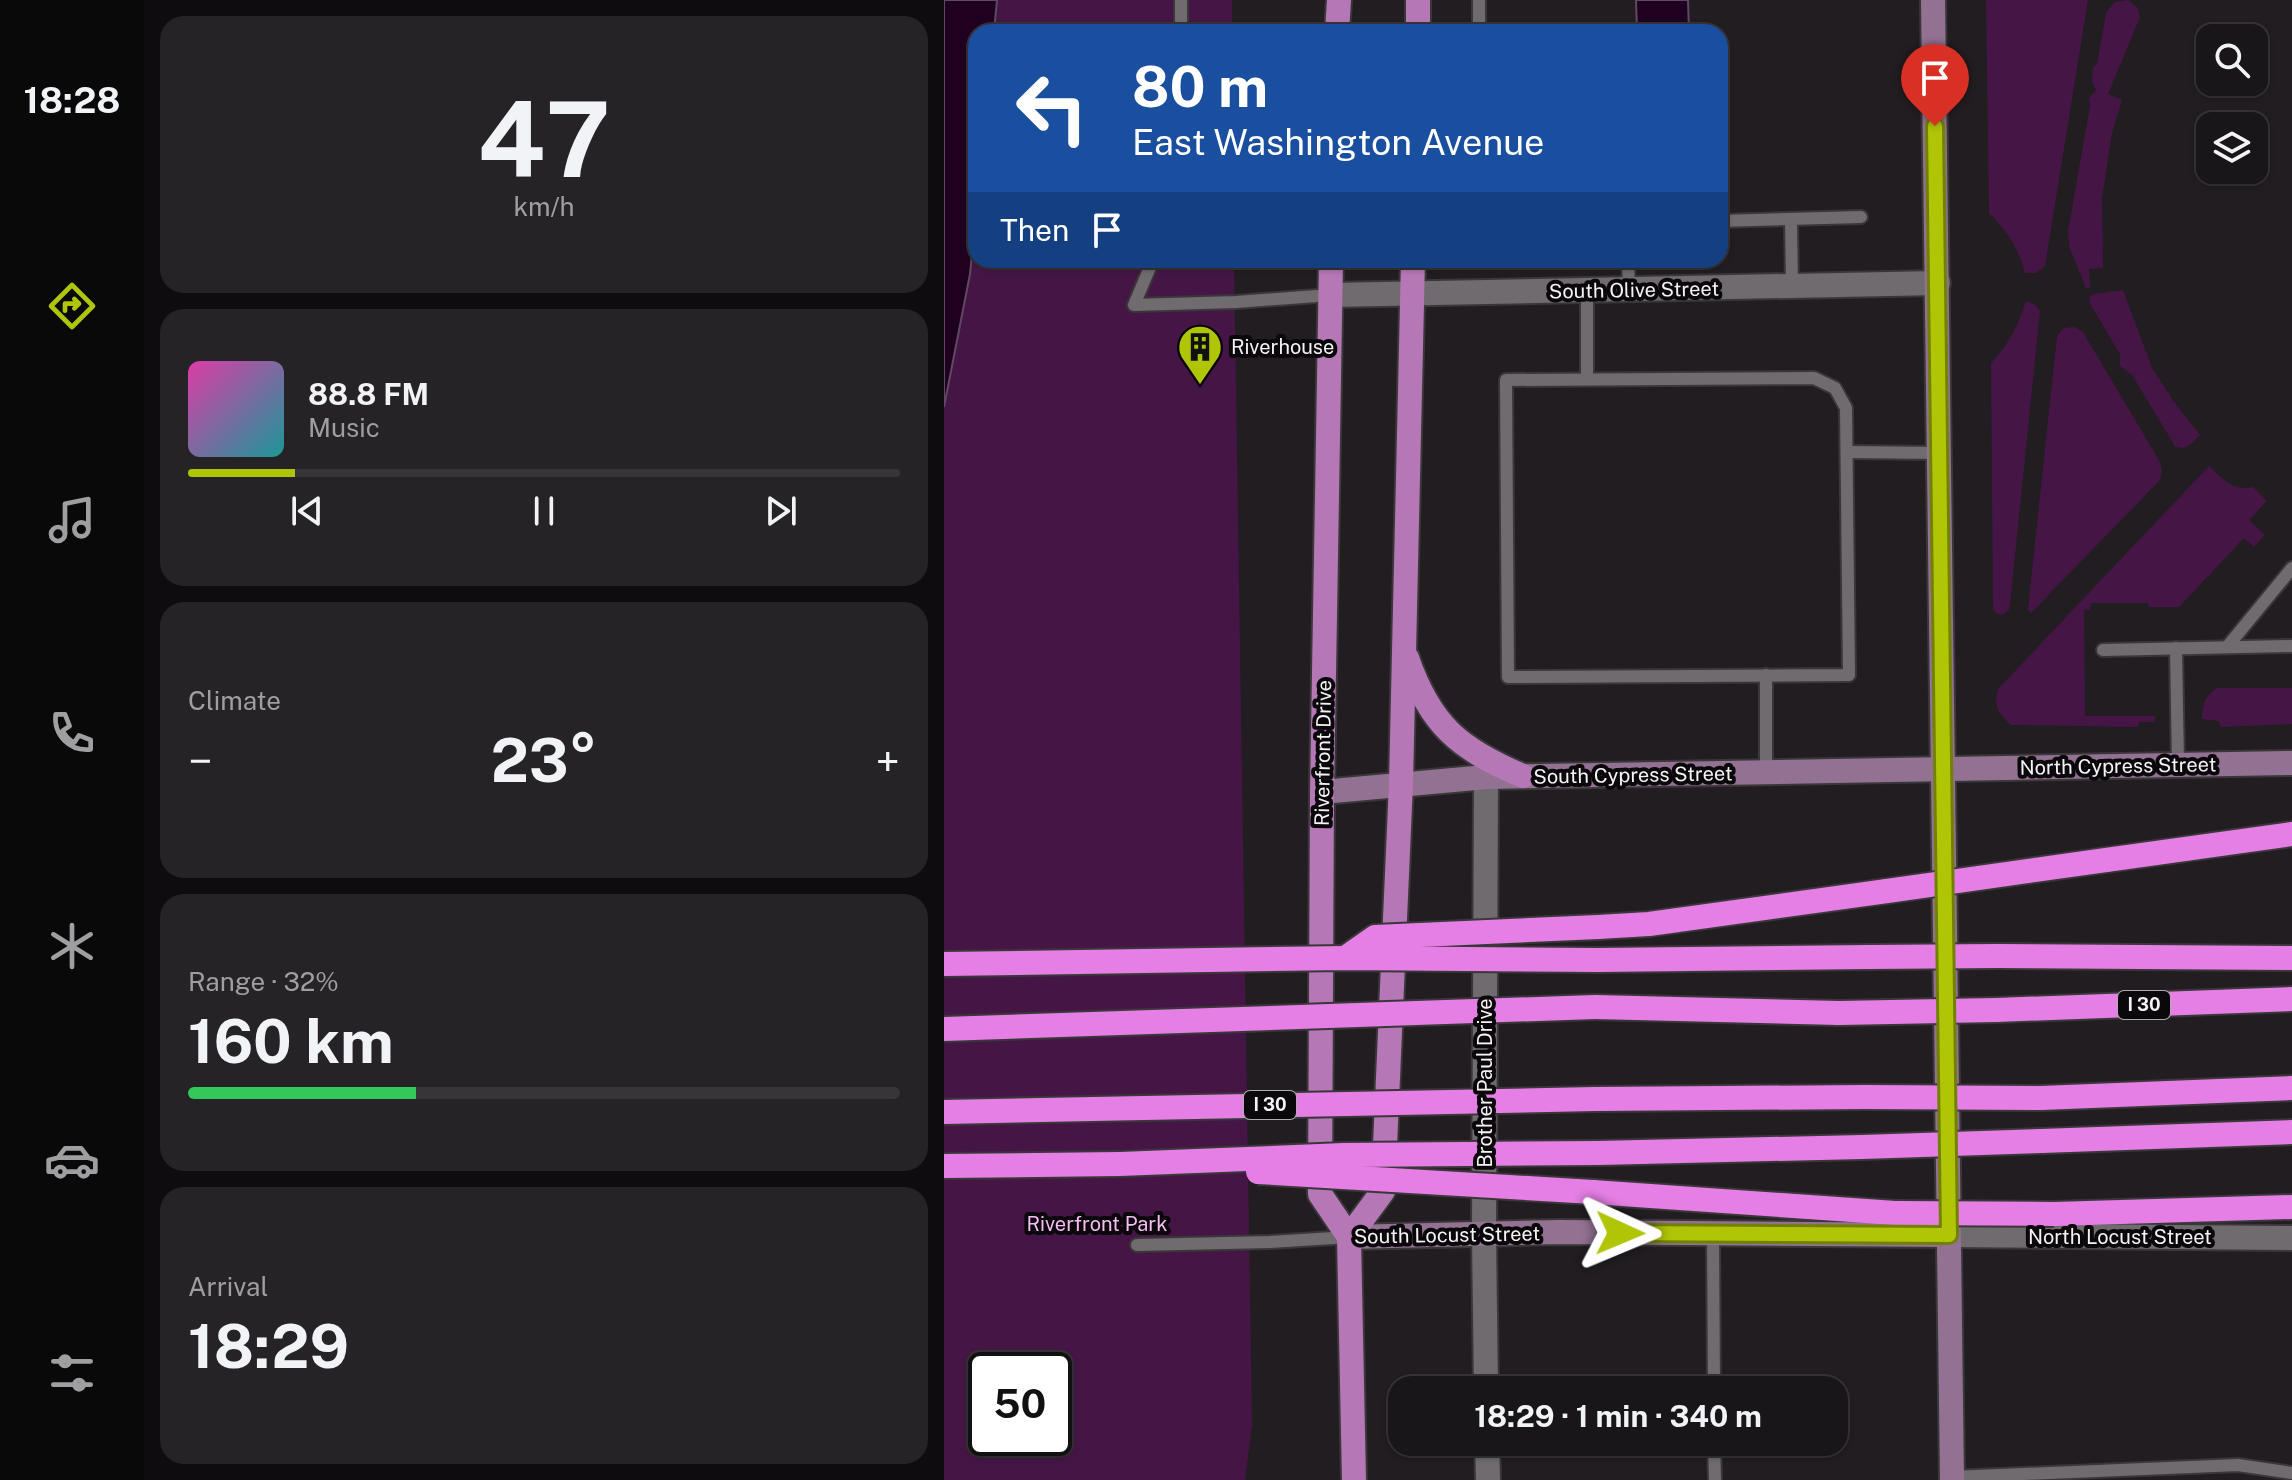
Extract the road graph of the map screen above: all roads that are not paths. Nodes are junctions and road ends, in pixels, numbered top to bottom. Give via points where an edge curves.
1 (1181, 0) edge
2 (1339, 0) edge
3 (1418, 0) edge
4 (1479, 0) edge
5 (1933, 0) edge
6 (1181, 24) edge
7 (1338, 24) edge
8 (1418, 24) edge
9 (1479, 24) edge
10 (1861, 217) dead end
11 (1791, 219) junction
12 (1728, 221) edge
13 (1150, 268) edge
14 (1331, 268) edge
15 (1413, 268) edge
16 (1628, 268) edge
17 (1938, 283) junction
18 (1792, 286) junction
19 (1629, 290) junction
20 (1587, 291) junction
21 (1412, 292) junction
22 (1330, 295) junction
23 (1587, 379) junction
24 (1847, 452) junction
25 (1940, 453) junction
26 (2292, 568) edge
27 (1403, 646) junction
28 (2292, 646) edge
29 (2227, 647) junction
30 (2176, 648) junction
31 (2103, 650) dead end
32 (1766, 675) junction
33 (2292, 763) edge
34 (2178, 765) junction
35 (1944, 768) junction
36 (1766, 773) junction
37 (1523, 776) junction
38 (1486, 777) junction
39 (1401, 783) junction
40 (1322, 792) junction
41 (2292, 834) edge
42 (1345, 958) junction
43 (2292, 958) edge
44 (944, 964) edge
45 (2292, 999) edge
46 (944, 1029) edge
47 (2292, 1088) edge
48 (944, 1112) edge
49 (2292, 1132) edge
50 (1120, 1164) junction
51 (944, 1166) edge
52 (2292, 1207) edge
53 (1713, 1234) junction
54 (1484, 1235) junction
55 (1949, 1235) junction
56 (1349, 1237) junction
57 (2292, 1238) edge
58 (1137, 1245) dead end
59 (1486, 1376) edge
60 (1714, 1376) edge
61 (1487, 1456) edge
62 (1714, 1456) edge
63 (2292, 1473) edge
64 (1952, 1479) edge
65 (1354, 1480) edge
66 (1488, 1480) edge
67 (1715, 1480) edge

1 - 6 lane
2 - 7 main road
3 - 8 main road
4 - 9 lane
5 - 17 main road
10 - 11 lane
11 - 12 lane
11 - 18 lane
13 - 22 lane via 1134,305
14 - 22 main road, Riverfront Drive
15 - 21 main road
16 - 19 lane
17 - 18 street, South Olive Street
17 - 25 main road
18 - 19 street, South Olive Street
19 - 20 street, South Olive Street
20 - 21 street, South Olive Street
20 - 23 lane
21 - 22 street, South Olive Street
21 - 27 main road
22 - 40 main road, Riverfront Drive
23 - 24 lane via 1825,381 1846,408
23 - 32 lane via 1506,380 1508,677
24 - 25 lane
24 - 32 lane via 1849,675
25 - 35 main road
26 - 29 lane
27 - 37 main road via 1430,711 1458,741
27 - 39 main road
28 - 29 lane
29 - 30 lane
30 - 31 lane
30 - 34 lane
32 - 36 lane
33 - 34 main road, North Cypress Street
34 - 35 main road, North Cypress Street
35 - 36 main road, South Cypress Street
35 - 55 main road
36 - 37 main road, South Cypress Street
37 - 38 main road, South Cypress Street
38 - 39 main road, South Cypress Street
38 - 54 street, Brother Paul Drive
39 - 40 main road, South Cypress Street
39 - 56 main road via 1383,1191
40 - 56 main road, Riverfront Drive via 1320,1194
41 - 42 highway, bridge via 1649,924 1375,937
42 - 43 highway, bridge
42 - 44 highway, bridge
45 - 46 highway, I 30, bridge via 1839,1013 1595,1007
47 - 48 highway, I 30, bridge via 2041,1098 1595,1099
49 - 50 highway, bridge
50 - 51 highway
50 - 52 highway, bridge via 1895,1213
53 - 54 main road, South Locust Street
53 - 55 main road, South Locust Street
53 - 60 lane
54 - 56 main road, South Locust Street
54 - 59 street, Brother Paul Drive
55 - 57 street, North Locust Street
55 - 64 main road
56 - 58 lane, South Locust Street
56 - 65 main road
61 - 66 street
62 - 67 lane
63 - 64 lane via 2238,1465

